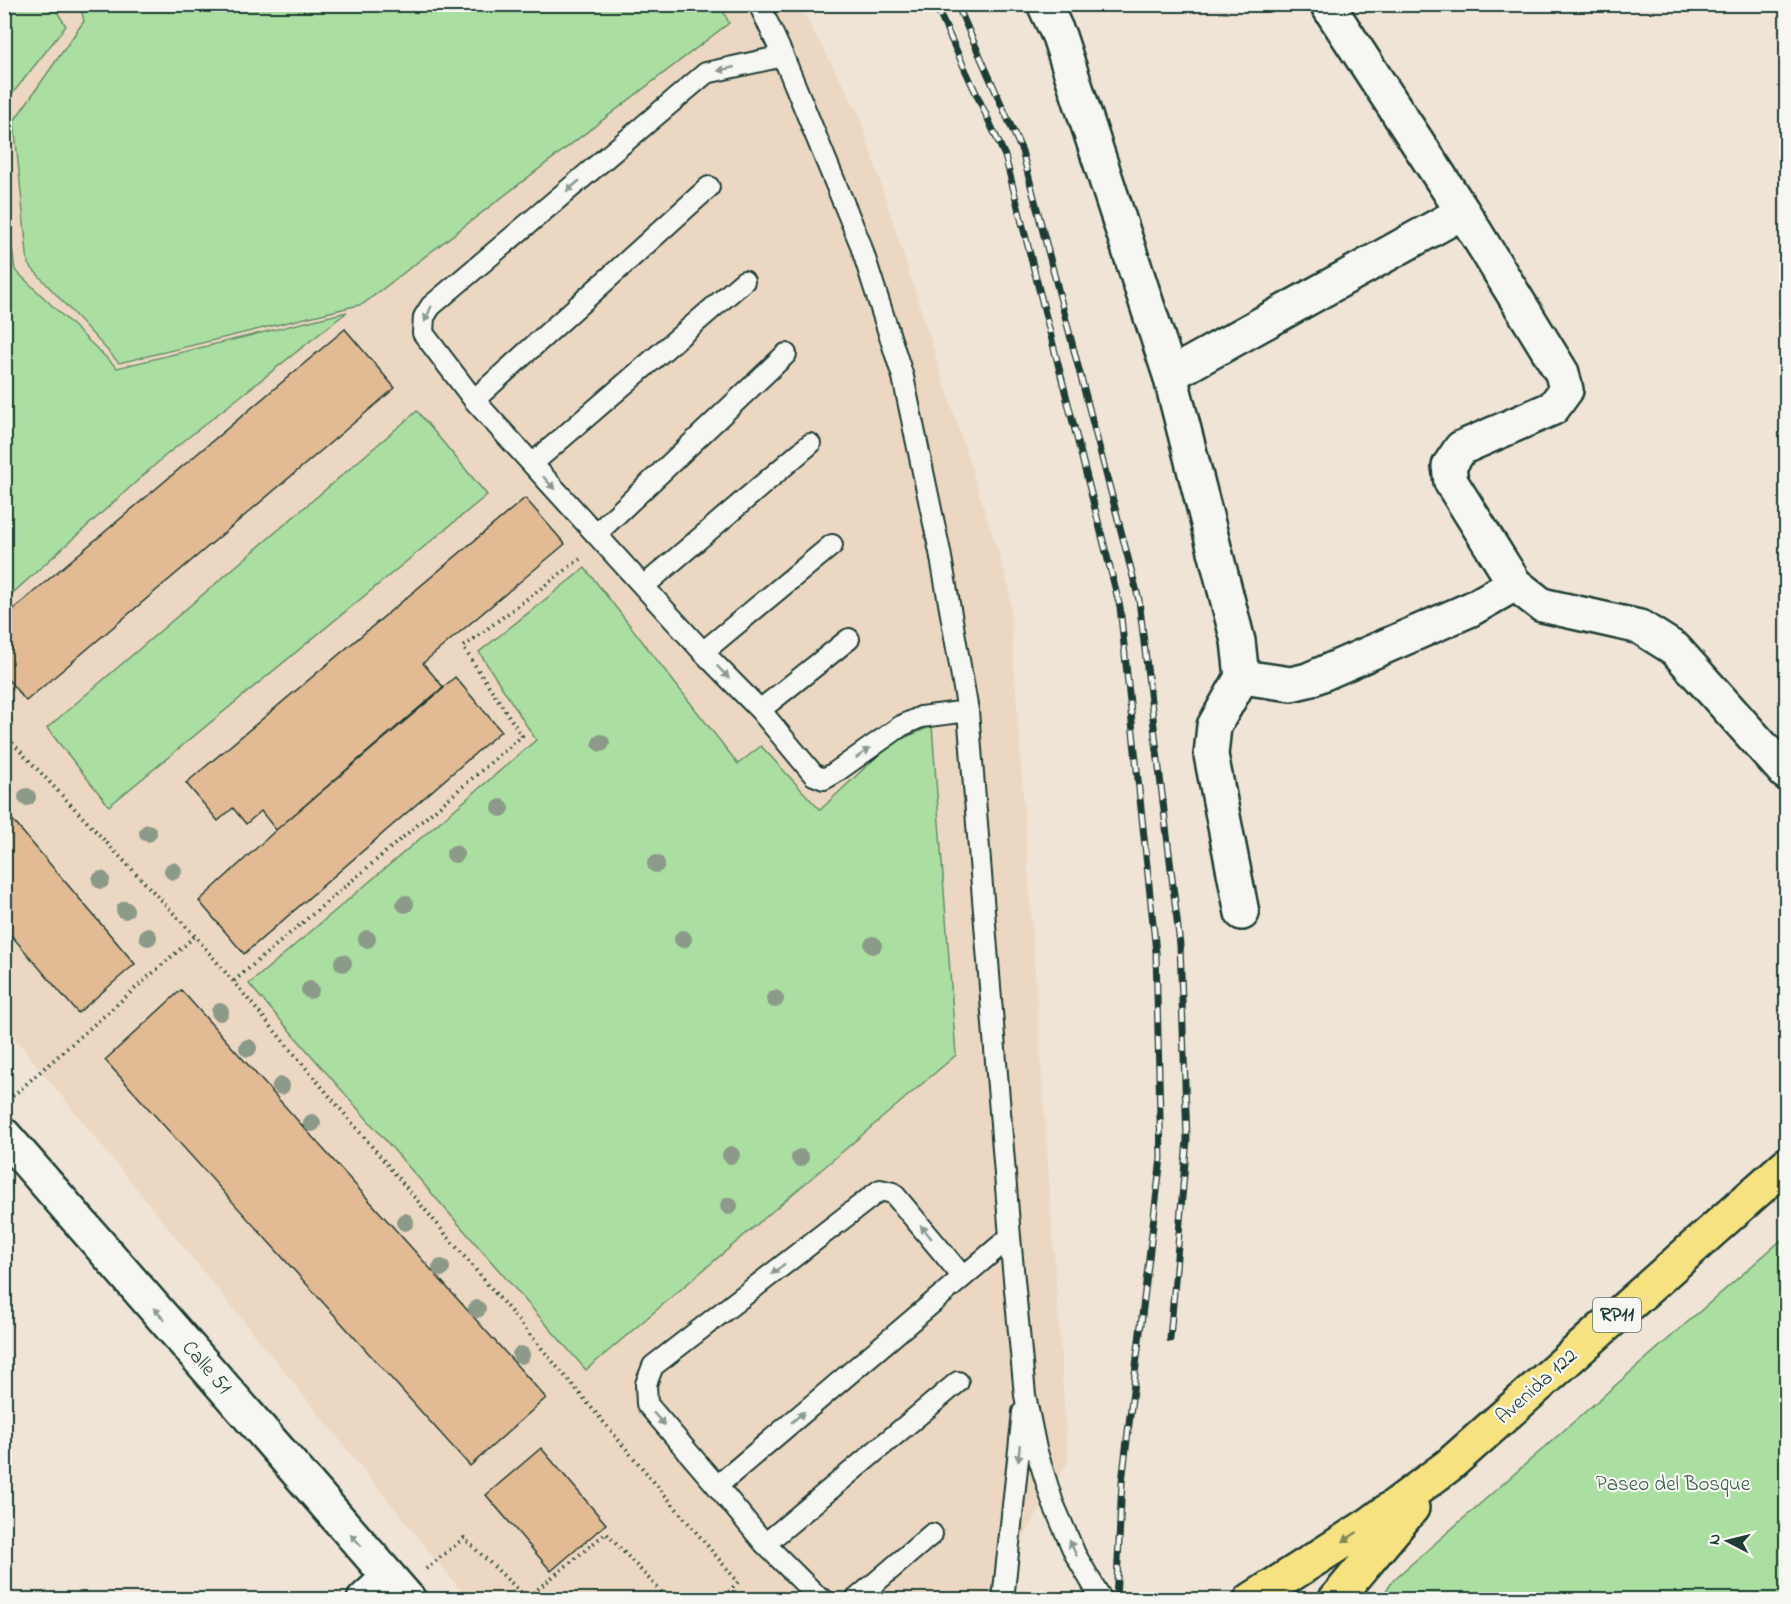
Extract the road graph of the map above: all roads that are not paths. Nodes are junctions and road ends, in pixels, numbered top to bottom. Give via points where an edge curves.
1 (759, 4) edge
2 (1044, 4) edge
3 (1327, 4) edge
4 (783, 56) junction
5 (709, 187) dead end
6 (1463, 212) junction
7 (744, 281) dead end
8 (786, 354) dead end
9 (1170, 375) junction
10 (474, 400) junction
11 (810, 444) dead end
12 (532, 464) junction
13 (596, 534) junction
14 (832, 545) dead end
15 (1515, 584) junction
16 (644, 586) junction
17 (849, 639) dead end
18 (703, 652) junction
19 (1242, 677) junction
20 (760, 710) junction
21 (968, 711) junction
22 (1786, 773) edge
23 (1242, 913) dead end
24 (10, 1154) edge
25 (1786, 1165) edge
26 (1010, 1237) junction
27 (963, 1277) junction
28 (958, 1382) dead end
29 (1025, 1395) junction
30 (1448, 1466) junction
31 (717, 1486) junction
32 (932, 1534) dead end
33 (765, 1544) junction
34 (401, 1590) edge
35 (364, 1599) edge
36 (824, 1599) edge
37 (855, 1599) edge
38 (1003, 1599) edge
39 (1102, 1599) edge
40 (1251, 1599) edge
41 (1335, 1599) edge

1 - 4 lane
2 - 9 street via 1059,36
3 - 6 street
4 -> 10 lane via 706,73 431,306 424,317 423,333
4 - 21 lane via 861,243 903,377
5 - 10 lane
6 - 9 street
6 - 15 street via 1562,373 1566,390 1554,408 1461,448 1449,466 1451,482
7 - 12 lane
8 - 13 lane
9 - 19 street via 1238,641
10 - 12 lane
11 - 16 lane
12 -> 13 lane
13 - 16 lane
14 - 18 lane
15 - 19 street via 1471,609 1308,680 1291,684
15 - 22 street via 1542,604 1640,627 1675,649
16 - 18 lane
17 - 20 lane
18 -> 20 lane
19 - 23 street via 1214,726 1210,754
20 -> 21 lane via 814,775 824,779 901,726 921,717
21 - 26 lane
34 -> 24 street, Calle 51
25 - 30 highway, Avenida 122 / RP11
26 - 27 lane
26 - 29 lane
31 -> 27 lane
27 -> 31 lane via 893,1193 880,1190 653,1366 646,1384 646,1404
28 - 33 lane
29 -> 38 lane
39 -> 29 lane via 1053,1503
30 -> 40 highway, Avenida 122 / RP11 via 1370,1524
30 - 41 highway, Avenida 122 / RP11
31 - 33 lane
32 - 37 lane
33 - 36 lane
34 - 35 street

